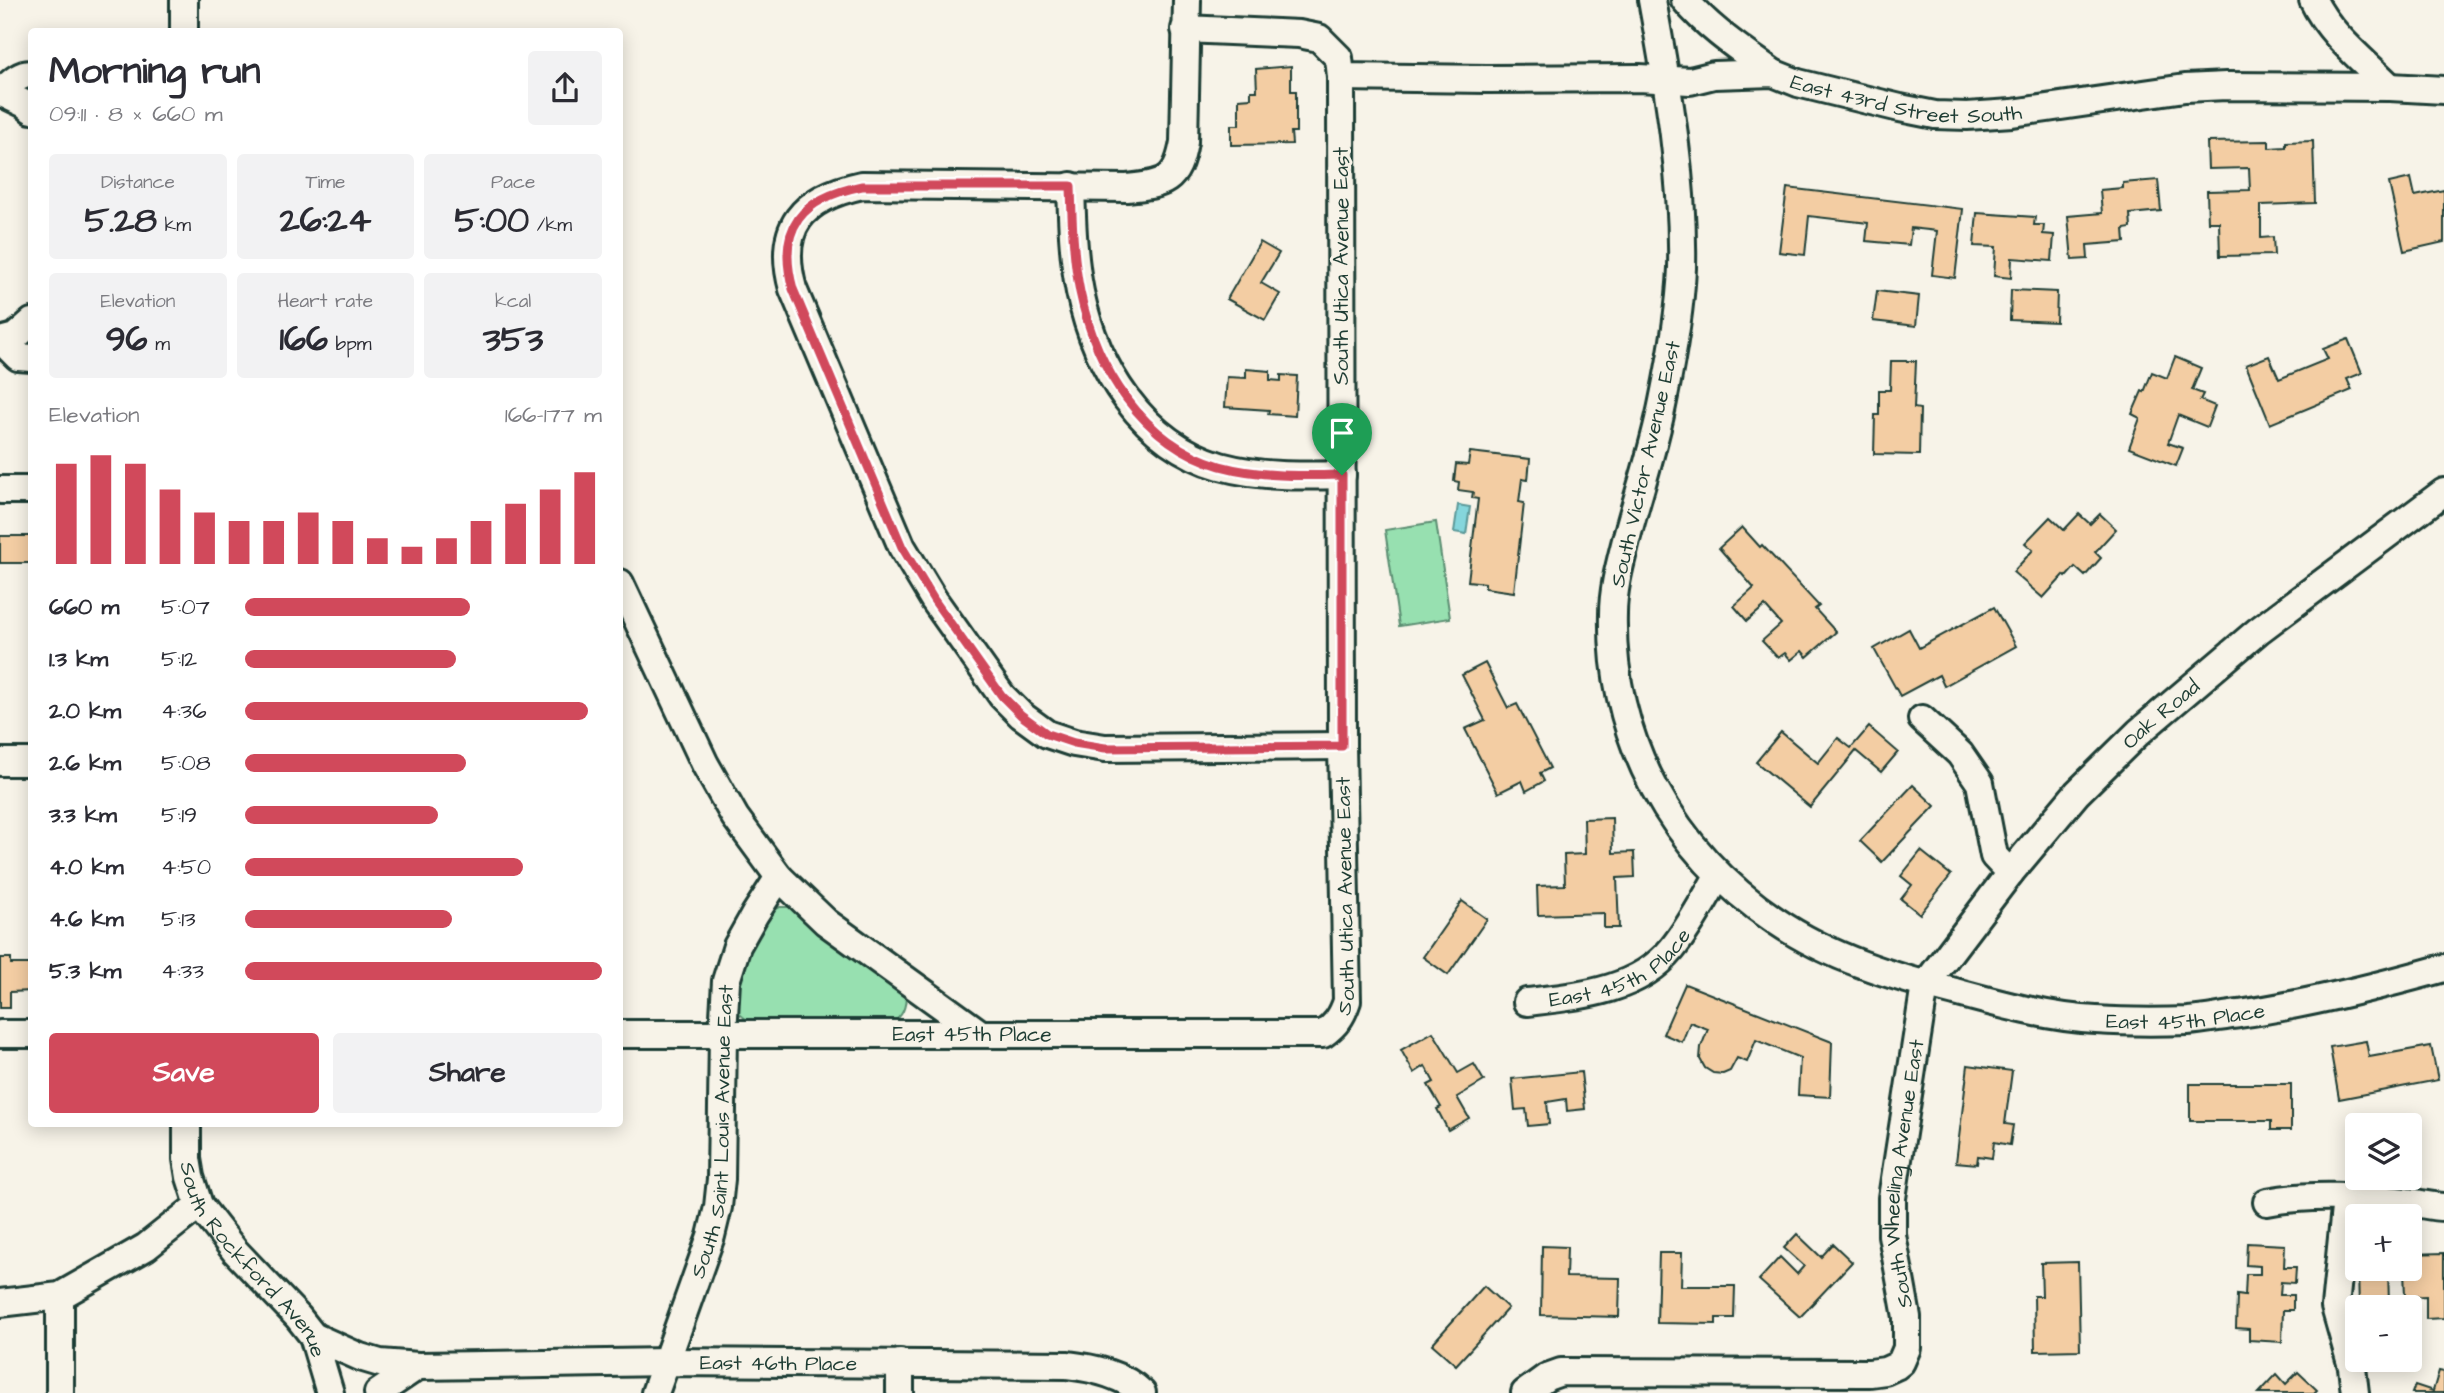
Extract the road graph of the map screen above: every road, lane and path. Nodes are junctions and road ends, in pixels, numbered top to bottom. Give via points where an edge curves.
1 (184, 0) edge
2 (1187, 0) edge
3 (1652, 0) edge
4 (1685, 0) edge
5 (2314, 0) edge
6 (184, 28) edge
7 (1185, 29) junction
8 (1773, 73) junction
9 (28, 74) edge
10 (1341, 76) junction
11 (1666, 80) junction
12 (2390, 87) junction
13 (2444, 90) edge
14 (1, 92) edge
15 (28, 107) edge
16 (1071, 186) junction
17 (28, 326) edge
18 (1, 341) edge
19 (28, 358) edge
20 (1342, 475) junction
21 (0, 490) edge
22 (28, 490) edge
23 (2444, 492) edge
24 (623, 589) edge
25 (1922, 719) dead end
26 (1342, 746) junction
27 (0, 762) edge
28 (28, 762) edge
29 (2010, 873) junction
30 (1718, 876) junction
31 (779, 877) junction
32 (2444, 968) edge
33 (1924, 985) junction
34 (1527, 1002) dead end
35 (0, 1034) edge
36 (28, 1034) edge
37 (623, 1034) edge
38 (723, 1034) junction
39 (981, 1034) junction
40 (1322, 1034) joint
41 (187, 1127) edge
42 (2346, 1198) junction
43 (2267, 1202) dead end
44 (199, 1205) junction
45 (2444, 1207) edge
46 (60, 1296) junction
47 (0, 1303) edge
48 (313, 1336) junction
49 (667, 1362) junction
50 (900, 1363) junction
51 (418, 1366) junction
52 (1789, 1382) edge
53 (1139, 1390) edge
54 (1527, 1391) edge
55 (60, 1393) edge
56 (330, 1393) edge
57 (378, 1393) edge
58 (656, 1393) edge
59 (900, 1393) edge
60 (2355, 1393) edge

1 - 6 street
2 - 7 street
3 - 11 street, South Victor Avenue East
4 - 8 street
5 - 12 street via 2344,41
7 - 10 street via 1319,38 1339,58
7 - 16 street via 1184,142 1174,175 1150,186
8 - 11 street, East 43rd Street South
8 - 12 street, East 43rd Street South via 1900,108 1967,116 2185,88
9 - 14 street
10 - 11 street, East 43rd Street South
10 - 20 street, South Utica Avenue East
11 - 30 street, South Victor Avenue East via 1681,199 1677,325 1662,407 1618,572 1615,647 1619,687 1643,765 1662,806
12 - 13 street, East 43rd Street South
14 - 15 street
16 - 20 street via 1080,292 1094,339 1109,374 1158,435 1219,466 1268,475
16 - 26 street via 862,186 843,189 810,205 798,219 788,249 793,289 902,547 1002,696 1047,734 1105,748
17 - 18 street
18 - 19 street via 18,357
20 - 26 street, South Utica Avenue East
21 - 22 street
23 - 29 street, Oak Road via 2258,631 2158,715 2077,793
24 - 31 street via 705,764 735,817
25 - 29 street via 1961,754 1980,783 1994,856
26 - 40 street, South Utica Avenue East via 1347,1001 1342,1016
27 - 28 street
29 - 33 street, Oak Road
30 - 33 street, South Victor Avenue East via 1778,922 1815,943
30 - 34 street, East 45th Place via 1688,928 1644,973 1619,986
31 - 38 street, South Saint Louis Avenue East via 737,946 726,981
31 - 39 street via 826,922
32 - 33 street, East 45th Place via 2340,996 2192,1021 2092,1020
33 - 52 street, South Wheeling Avenue East via 1892,1198 1892,1235 1907,1317 1907,1348 1900,1362 1885,1371
35 - 36 street
37 - 38 street, East 45th Place
38 - 39 street, East 45th Place
38 - 49 street, South Saint Louis Avenue East via 718,1207
39 - 40 street, East 45th Place
41 - 44 street, South Rockford Avenue via 187,1159
42 - 43 street via 2298,1196
42 - 45 street
42 - 60 street via 2335,1307
44 - 46 street via 146,1247
44 - 48 street, South Rockford Avenue
46 - 47 street
46 - 55 street
48 - 51 street, East 46th Place via 380,1363
48 - 56 street, South Rockford Avenue
49 - 50 street, East 46th Place
49 - 51 street, East 46th Place
49 - 58 street, South Saint Louis Avenue East
50 - 53 street, East 46th Place via 1067,1365 1090,1368
50 - 59 street
51 - 57 street
52 - 54 street via 1561,1372

